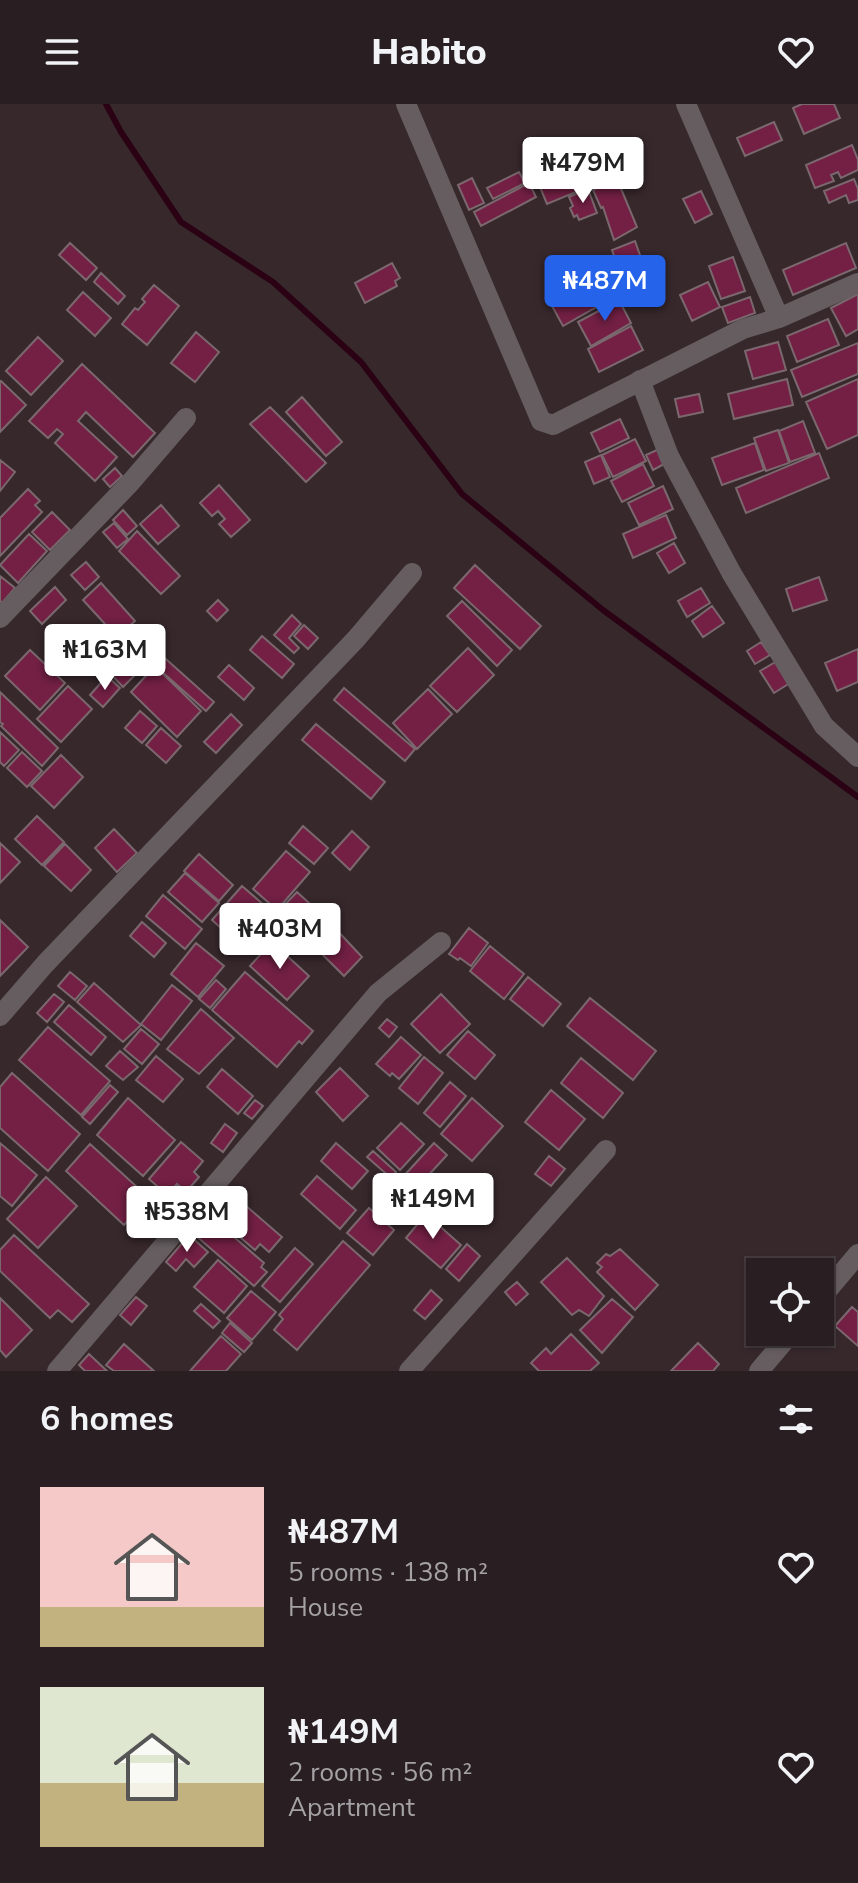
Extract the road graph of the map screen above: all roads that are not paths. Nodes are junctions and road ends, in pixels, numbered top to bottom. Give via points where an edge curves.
1 (406, 104) edge
2 (686, 104) edge
3 (858, 283) edge
4 (779, 318) junction
5 (640, 380) junction
6 (186, 418) dead end
7 (412, 573) dead end
8 (0, 618) edge
9 (858, 757) edge
10 (441, 942) dead end
11 (0, 1016) edge
12 (606, 1150) dead end
13 (858, 1254) edge
14 (834, 1282) edge
15 (780, 1346) edge
16 (57, 1371) edge
17 (409, 1371) edge
18 (759, 1371) edge

1 - 5 street via 541,421 553,425
2 - 4 street
3 - 4 street
4 - 5 street via 743,329
5 - 9 street via 669,456 732,574 824,726
6 - 8 street
7 - 11 street
10 - 16 street via 378,993
12 - 17 street
13 - 14 street
15 - 18 street

